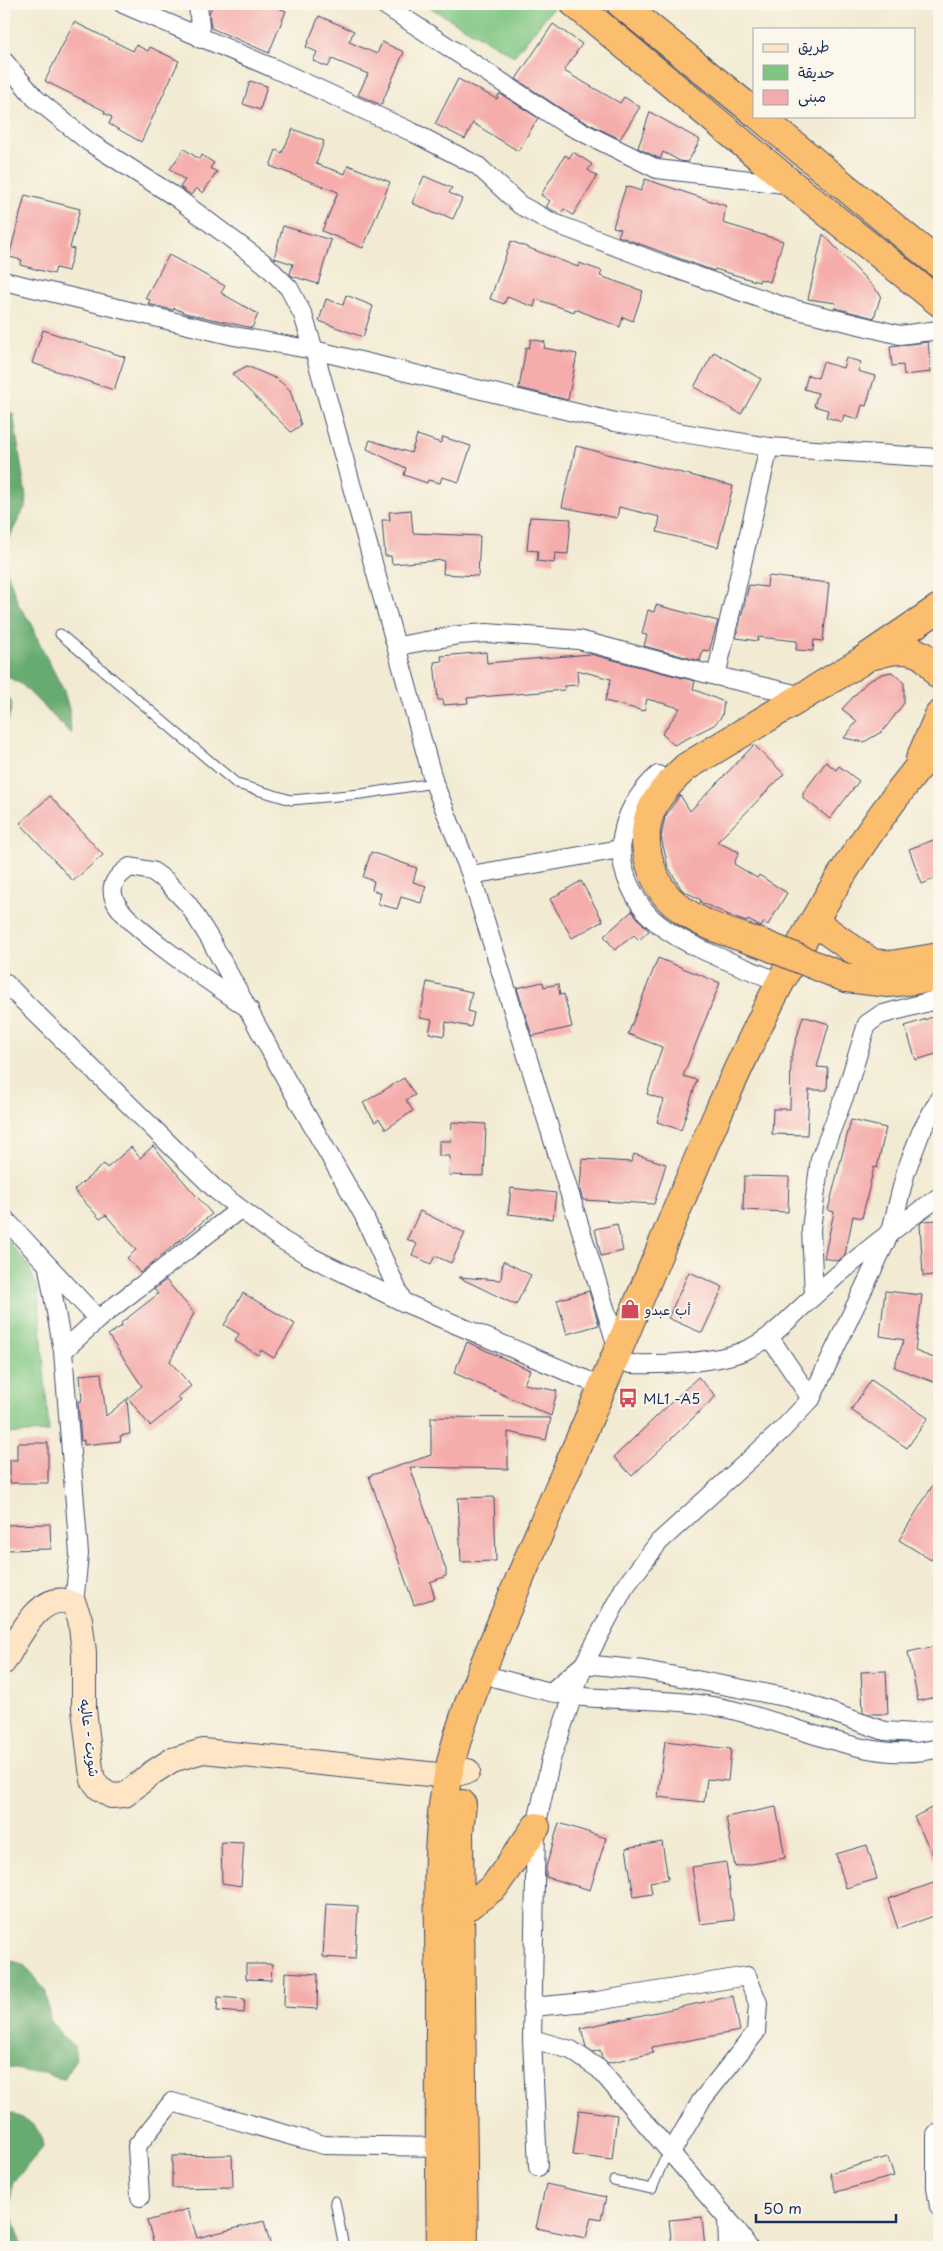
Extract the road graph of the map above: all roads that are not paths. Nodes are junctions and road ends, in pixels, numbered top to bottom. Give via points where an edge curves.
1 (123, 4) edge
2 (198, 4) edge
3 (383, 4) edge
4 (575, 4) edge
5 (621, 4) edge
6 (201, 39) junction
7 (4, 61) edge
8 (753, 111) edge
9 (761, 118) edge
10 (793, 185) junction
11 (939, 264) edge
12 (4, 281) edge
13 (939, 302) edge
14 (939, 330) edge
15 (314, 350) junction
16 (769, 447) junction
17 (939, 458) edge
18 (939, 608) edge
19 (60, 634) dead end
20 (398, 646) junction
21 (860, 662) junction
22 (939, 675) edge
23 (716, 676) junction
24 (804, 696) junction
25 (939, 715) edge
26 (939, 743) edge
27 (927, 768) edge
28 (658, 775) dead end
29 (434, 783) junction
30 (620, 849) junction
31 (471, 875) junction
32 (823, 928) junction
33 (939, 957) edge
34 (939, 976) edge
35 (4, 982) edge
36 (781, 983) junction
37 (939, 998) edge
38 (249, 1009) junction
39 (939, 1099) edge
40 (939, 1197) edge
41 (240, 1209) junction
42 (4, 1218) edge
43 (891, 1231) junction
44 (48, 1268) junction
45 (814, 1295) junction
46 (403, 1302) junction
47 (98, 1319) junction
48 (770, 1338) junction
49 (63, 1351) junction
50 (624, 1357) junction
51 (603, 1387) junction
52 (810, 1399) junction
53 (74, 1604) junction
54 (4, 1662) edge
55 (584, 1664) junction
56 (496, 1678) junction
57 (551, 1692) junction
58 (574, 1696) junction
59 (939, 1729) edge
60 (939, 1748) edge
61 (458, 1773) junction
62 (536, 1827) junction
63 (460, 1912) junction
64 (532, 2007) junction
65 (532, 2039) junction
66 (939, 2134) edge
67 (440, 2147) junction
68 (671, 2154) junction
69 (538, 2167) dead end
70 (614, 2181) dead end
71 (140, 2198) dead end
72 (335, 2201) dead end
73 (451, 2202) junction
74 (939, 2207) edge
75 (727, 2218) junction
76 (344, 2247) edge
77 (441, 2247) edge
78 (464, 2247) edge
79 (728, 2247) edge
80 (748, 2247) edge

1 - 6 street
2 - 6 street
3 - 10 street via 564,122 658,169
4 - 10 highway
5 - 8 highway
6 - 14 street via 273,68 478,166 520,204 551,222 782,306 900,335
7 - 15 street via 35,98 89,142 177,198 265,264 289,288 303,315
9 - 11 highway
10 - 13 highway
12 - 15 street via 234,336
15 - 16 street via 615,422
15 - 20 street via 357,512
16 - 17 street
16 - 23 street
18 - 21 highway
19 - 29 lane via 237,784 291,800
20 - 23 street via 488,633 544,636 580,640
20 - 29 street
21 - 22 highway via 885,652 914,651 932,663
21 - 24 highway
23 - 24 street
24 - 34 highway, bridge via 686,767 668,783 650,810 646,830 646,852 654,877 663,893 688,914 846,978 888,983
25 - 27 highway
26 - 27 highway
27 - 32 highway
27 - 36 highway via 837,881
28 - 30 street via 645,787 629,814
29 - 31 street
30 - 31 street
30 - 36 street via 629,884 651,918 670,933
31 - 50 street
32 - 33 highway via 872,963 891,965
32 - 50 highway via 749,1081
35 - 41 street via 217,1191
36 - 50 highway via 681,1198
37 - 45 street via 880,1015 870,1020 865,1029 846,1092 820,1159 811,1229
38 - 38 street via 188,904 165,880 141,868 130,867 119,875 113,883 113,892 121,912
38 - 46 street via 363,1214
39 - 43 street via 921,1132 906,1171
40 - 43 street
41 - 46 street via 309,1256
41 - 47 street
42 - 44 street
43 - 45 street
43 - 52 street
44 - 47 street
44 - 49 street
45 - 48 street
46 - 51 street
47 - 49 street
48 - 50 street via 732,1355 664,1364
48 - 52 street
49 - 53 street via 79,1554
50 - 51 highway
50 - 56 highway
51 - 61 highway via 461,1725
52 - 55 street via 781,1431 659,1542 624,1588
53 - 54 street via 57,1600 42,1606
53 - 61 street, شويت - عاليه via 80,1619 84,1652 84,1708 93,1780 111,1796 125,1795 172,1760 203,1751
55 - 57 street
55 - 58 street
55 - 59 street via 644,1670 790,1698 885,1731 914,1733
56 - 57 street
56 - 61 highway via 474,1741
57 - 58 street
58 - 60 street via 717,1706 882,1752 926,1752
58 - 62 street via 551,1759
61 - 63 highway via 462,1797
61 - 67 highway via 441,1826
62 - 63 highway via 494,1887
62 - 64 street
63 - 73 highway
64 - 65 street
64 - 68 street via 597,2001 747,1976 758,2003 756,2032 701,2101
65 - 68 street via 571,2050 599,2069
65 - 69 street
66 - 74 street via 936,2134
67 - 71 street via 324,2145 172,2102 137,2146
67 - 73 highway
68 - 70 lane via 663,2162 652,2189
68 - 75 street
72 - 76 lane
73 - 77 highway
73 - 78 highway
75 - 79 street
75 - 80 street

